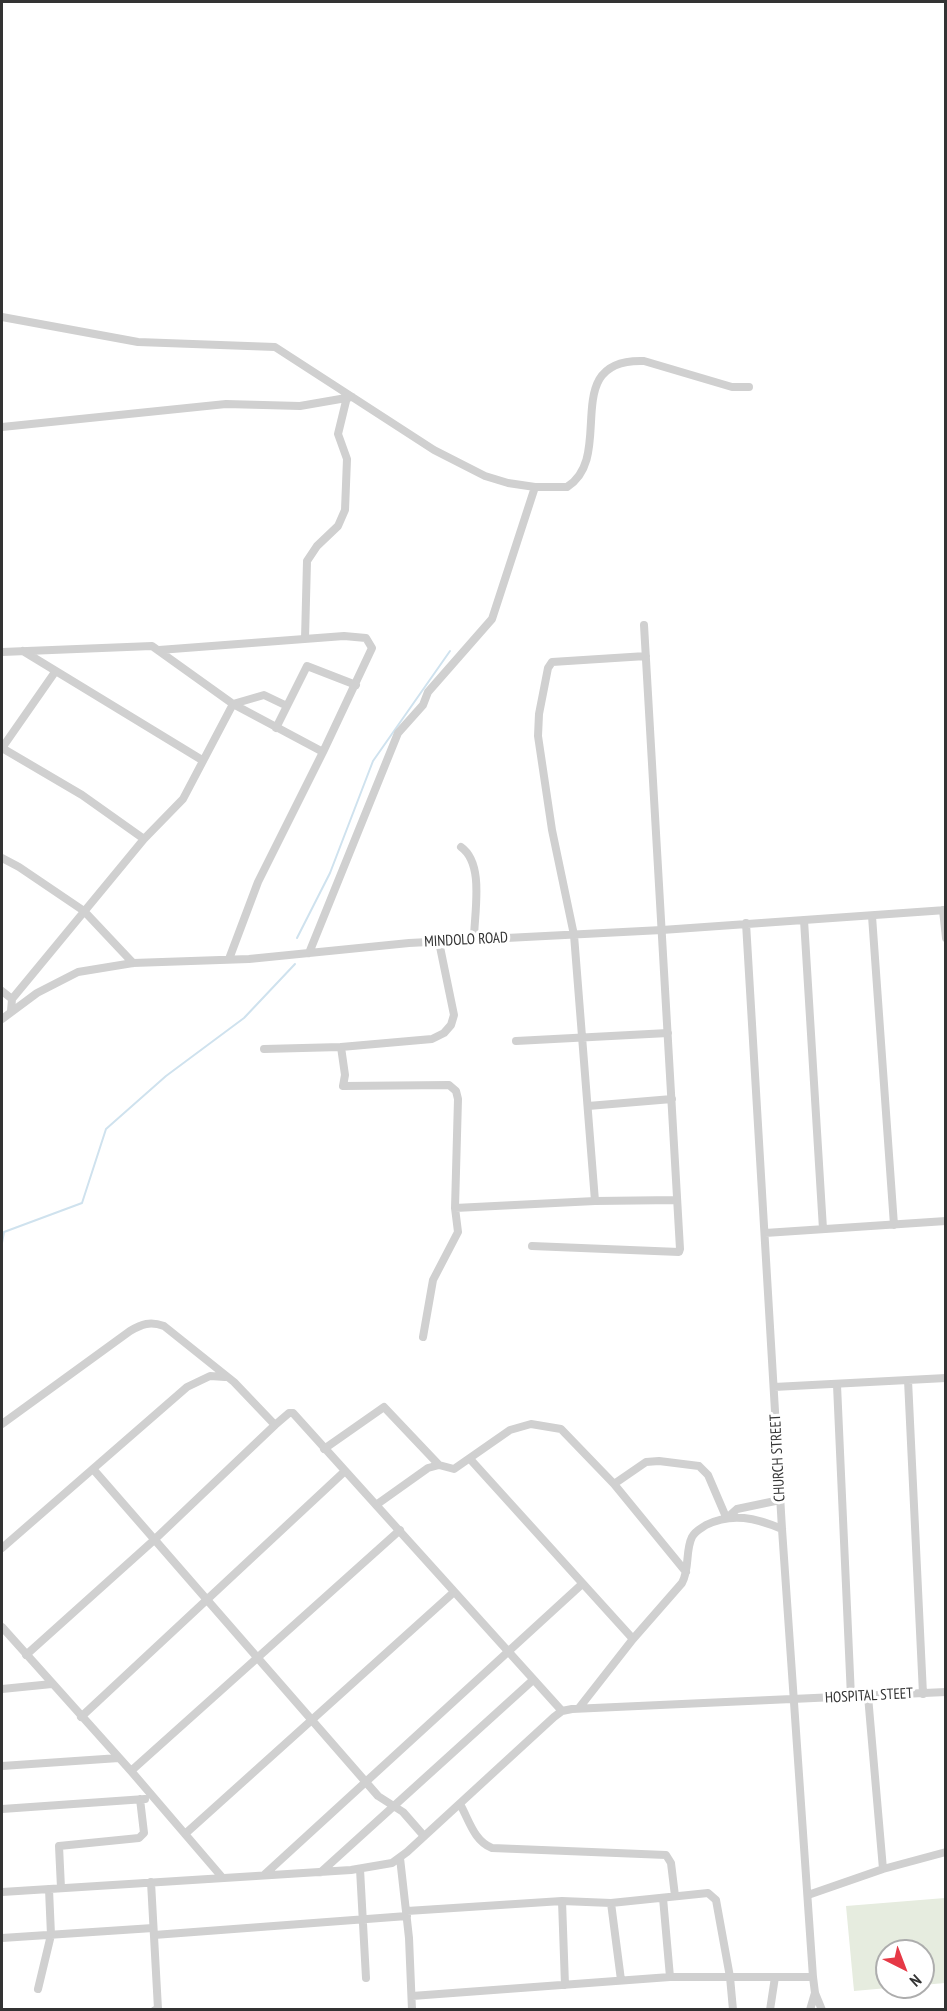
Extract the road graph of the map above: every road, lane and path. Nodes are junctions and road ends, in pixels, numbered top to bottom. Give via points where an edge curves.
1 (2, 317) edge
2 (749, 387) dead end
3 (349, 397) junction
4 (2, 427) edge
5 (535, 487) junction
6 (644, 625) dead end
7 (305, 639) junction
8 (159, 650) junction
9 (23, 651) junction
10 (2, 652) edge
11 (646, 656) junction
12 (55, 672) junction
13 (356, 685) junction
14 (233, 704) junction
15 (287, 706) junction
16 (276, 728) junction
17 (2, 748) edge
18 (323, 752) junction
19 (202, 760) junction
20 (144, 840) junction
21 (461, 847) dead end
22 (2, 858) edge
23 (944, 910) edge
24 (84, 911) junction
25 (872, 916) junction
26 (804, 920) junction
27 (746, 923) junction
28 (662, 930) junction
29 (574, 935) junction
30 (945, 938) edge
31 (474, 940) junction
32 (439, 942) junction
33 (309, 953) junction
34 (229, 959) junction
35 (133, 963) junction
36 (2, 991) edge
37 (12, 999) junction
38 (11, 1011) junction
39 (2, 1019) edge
40 (668, 1033) junction
41 (581, 1038) junction
42 (516, 1041) dead end
43 (341, 1047) junction
44 (264, 1049) dead end
45 (672, 1099) junction
46 (588, 1106) junction
47 (677, 1200) junction
48 (595, 1201) junction
49 (455, 1208) junction
50 (945, 1221) edge
51 (894, 1225) junction
52 (823, 1229) junction
53 (765, 1233) junction
54 (532, 1246) dead end
55 (423, 1337) dead end
56 (225, 1377) junction
57 (945, 1378) edge
58 (908, 1380) junction
59 (837, 1385) junction
60 (774, 1387) junction
61 (2, 1425) edge
62 (275, 1425) junction
63 (324, 1449) junction
64 (470, 1459) junction
65 (439, 1465) junction
66 (93, 1469) junction
67 (345, 1471) junction
68 (614, 1484) junction
69 (780, 1500) junction
70 (376, 1505) junction
71 (727, 1517) junction
72 (782, 1529) junction
73 (400, 1530) junction
74 (153, 1541) junction
75 (2, 1548) edge
76 (686, 1572) junction
77 (581, 1585) junction
78 (454, 1592) junction
79 (207, 1602) junction
80 (2, 1627) edge
81 (633, 1639) junction
82 (507, 1651) junction
83 (26, 1654) junction
84 (260, 1659) junction
85 (533, 1680) junction
86 (52, 1684) junction
87 (2, 1689) edge
88 (945, 1692) edge
89 (923, 1694) junction
90 (868, 1696) junction
91 (851, 1697) junction
92 (793, 1700) junction
93 (579, 1708) junction
94 (562, 1711) junction
95 (81, 1717) junction
96 (313, 1719) junction
97 (119, 1758) junction
98 (2, 1766) edge
99 (131, 1771) junction
100 (366, 1780) junction
101 (154, 1798) junction
102 (140, 1799) junction
103 (460, 1804) junction
104 (391, 1806) junction
105 (2, 1809) edge
106 (185, 1834) junction
107 (424, 1836) junction
108 (945, 1852) edge
109 (400, 1858) junction
110 (360, 1869) junction
111 (883, 1869) junction
112 (321, 1872) junction
113 (264, 1875) junction
114 (221, 1876) junction
115 (151, 1882) junction
116 (61, 1888) junction
117 (49, 1889) junction
118 (2, 1892) edge
119 (808, 1895) junction
120 (675, 1896) junction
121 (663, 1898) junction
122 (562, 1901) junction
123 (611, 1903) junction
124 (407, 1914) junction
125 (364, 1920) junction
126 (154, 1932) junction
127 (51, 1935) junction
128 (2, 1938) edge
129 (670, 1977) junction
130 (730, 1977) junction
131 (775, 1977) junction
132 (813, 1977) junction
133 (366, 1978) dead end
134 (621, 1980) junction
135 (566, 1985) junction
136 (38, 1989) dead end
137 (815, 1993) junction
138 (411, 1996) junction
139 (157, 2009) edge
140 (412, 2010) edge
141 (733, 2010) edge
142 (770, 2010) edge
143 (810, 2010) edge
144 (822, 2010) edge

1 - 3 street via 138,342 275,347
2 - 5 street via 732,387 645,361 630,360 615,366 597,383 592,395 590,444 579,475 567,487
3 - 4 street via 300,406 226,404
3 - 5 street via 434,450 485,476
3 - 7 street via 338,434 347,459 345,510 338,526 307,561
5 - 33 street via 492,620 428,692 423,705 398,733
6 - 11 street
7 - 8 street
7 - 13 street via 344,636 370,641 372,648
8 - 9 street via 144,646
8 - 14 street
9 - 10 street
9 - 12 street
11 - 28 street
11 - 29 street via 552,662 548,668 538,735 552,830
12 - 17 street
12 - 19 street
13 - 15 street via 307,666
13 - 18 street
14 - 15 street via 264,695
14 - 16 street
14 - 19 street
15 - 16 street
16 - 18 street
17 - 20 street via 82,795
18 - 34 street via 258,882
19 - 20 street via 183,799
20 - 24 street
21 - 31 street via 473,859
22 - 24 street
23 - 25 street, MINDOLO ROAD
23 - 30 street
24 - 35 street
24 - 37 street
25 - 26 street, MINDOLO ROAD
25 - 51 street
26 - 27 street, MINDOLO ROAD
26 - 52 street
27 - 28 street, MINDOLO ROAD
27 - 53 street, CHURCH STREET
28 - 29 street, MINDOLO ROAD
28 - 40 street
29 - 31 street, MINDOLO ROAD
29 - 41 street
31 - 32 street, MINDOLO ROAD
32 - 33 street, MINDOLO ROAD
32 - 43 street via 454,1015 444,1033 432,1039
33 - 34 street, MINDOLO ROAD
34 - 35 street, MINDOLO ROAD
35 - 38 street, MINDOLO ROAD via 78,972
36 - 37 street
37 - 38 street
38 - 39 street, MINDOLO ROAD
40 - 41 street
40 - 45 street
41 - 42 street
41 - 46 street
43 - 44 street
43 - 49 street via 343,1086 449,1085 456,1091
45 - 46 street
45 - 47 street
46 - 48 street
47 - 48 street
47 - 54 street via 679,1252
48 - 49 street
49 - 55 street via 458,1232 434,1280
50 - 51 street
51 - 52 street
52 - 53 street
53 - 60 street, CHURCH STREET
56 - 61 street via 164,1326 142,1324
56 - 62 street
56 - 66 street via 210,1376 187,1387
57 - 58 street
58 - 59 street
58 - 89 street
59 - 60 street
59 - 91 street
60 - 69 street, CHURCH STREET
62 - 63 street via 291,1412
62 - 74 street
63 - 65 street via 384,1407
63 - 67 street
64 - 65 street via 454,1469
64 - 68 street via 510,1430 531,1424 547,1425 561,1429
64 - 77 street
65 - 70 street via 411,1477
66 - 74 street
66 - 75 street
67 - 70 street
67 - 79 street
68 - 71 street via 646,1462 699,1466 708,1475
68 - 76 street
69 - 71 street via 737,1509
69 - 72 street, CHURCH STREET
70 - 73 street
71 - 72 street via 757,1519
71 - 76 street via 692,1536
72 - 92 street, CHURCH STREET
73 - 78 street
73 - 84 street
74 - 79 street
74 - 83 street
76 - 81 street via 682,1583
77 - 81 street
77 - 82 street
78 - 82 street
78 - 96 street
79 - 84 street
79 - 95 street
80 - 83 street
81 - 93 street
82 - 85 street
82 - 100 street
83 - 86 street
84 - 96 street
84 - 99 street
85 - 94 street
85 - 104 street
86 - 87 street
86 - 95 street
88 - 89 street, HOSPITAL STEET
89 - 90 street, HOSPITAL STEET
90 - 91 street, HOSPITAL STEET
90 - 111 street
91 - 92 street, HOSPITAL STEET
92 - 93 street, HOSPITAL STEET
92 - 119 street, CHURCH STREET
93 - 94 street, HOSPITAL STEET
94 - 103 street
95 - 97 street
96 - 100 street
96 - 106 street
97 - 98 street
97 - 99 street
99 - 101 street
100 - 104 street
100 - 113 street
101 - 102 street
101 - 106 street
102 - 105 street
102 - 116 street via 144,1833 140,1838 59,1846
103 - 107 street
103 - 120 street via 477,1837 492,1848 666,1855 671,1863
104 - 107 street via 403,1812
104 - 112 street
106 - 114 street
107 - 109 street
108 - 111 street
109 - 110 street
109 - 124 street
110 - 112 street
110 - 125 street
111 - 119 street
112 - 113 street
113 - 114 street
114 - 115 street
115 - 116 street
115 - 126 street
116 - 117 street
117 - 118 street
117 - 127 street
119 - 132 street, CHURCH STREET
120 - 121 street
120 - 130 street via 701,1892 713,1895
121 - 123 street
121 - 129 street
122 - 123 street
122 - 124 street
122 - 135 street
123 - 134 street
124 - 125 street
124 - 138 street
125 - 126 street
125 - 133 street
126 - 127 street
126 - 139 street
127 - 128 street
127 - 136 street
129 - 130 street
129 - 134 street
130 - 131 street
130 - 141 street
131 - 132 street
131 - 142 street
132 - 137 street, CHURCH STREET
134 - 135 street
135 - 138 street
137 - 143 street
137 - 144 street
138 - 140 street

